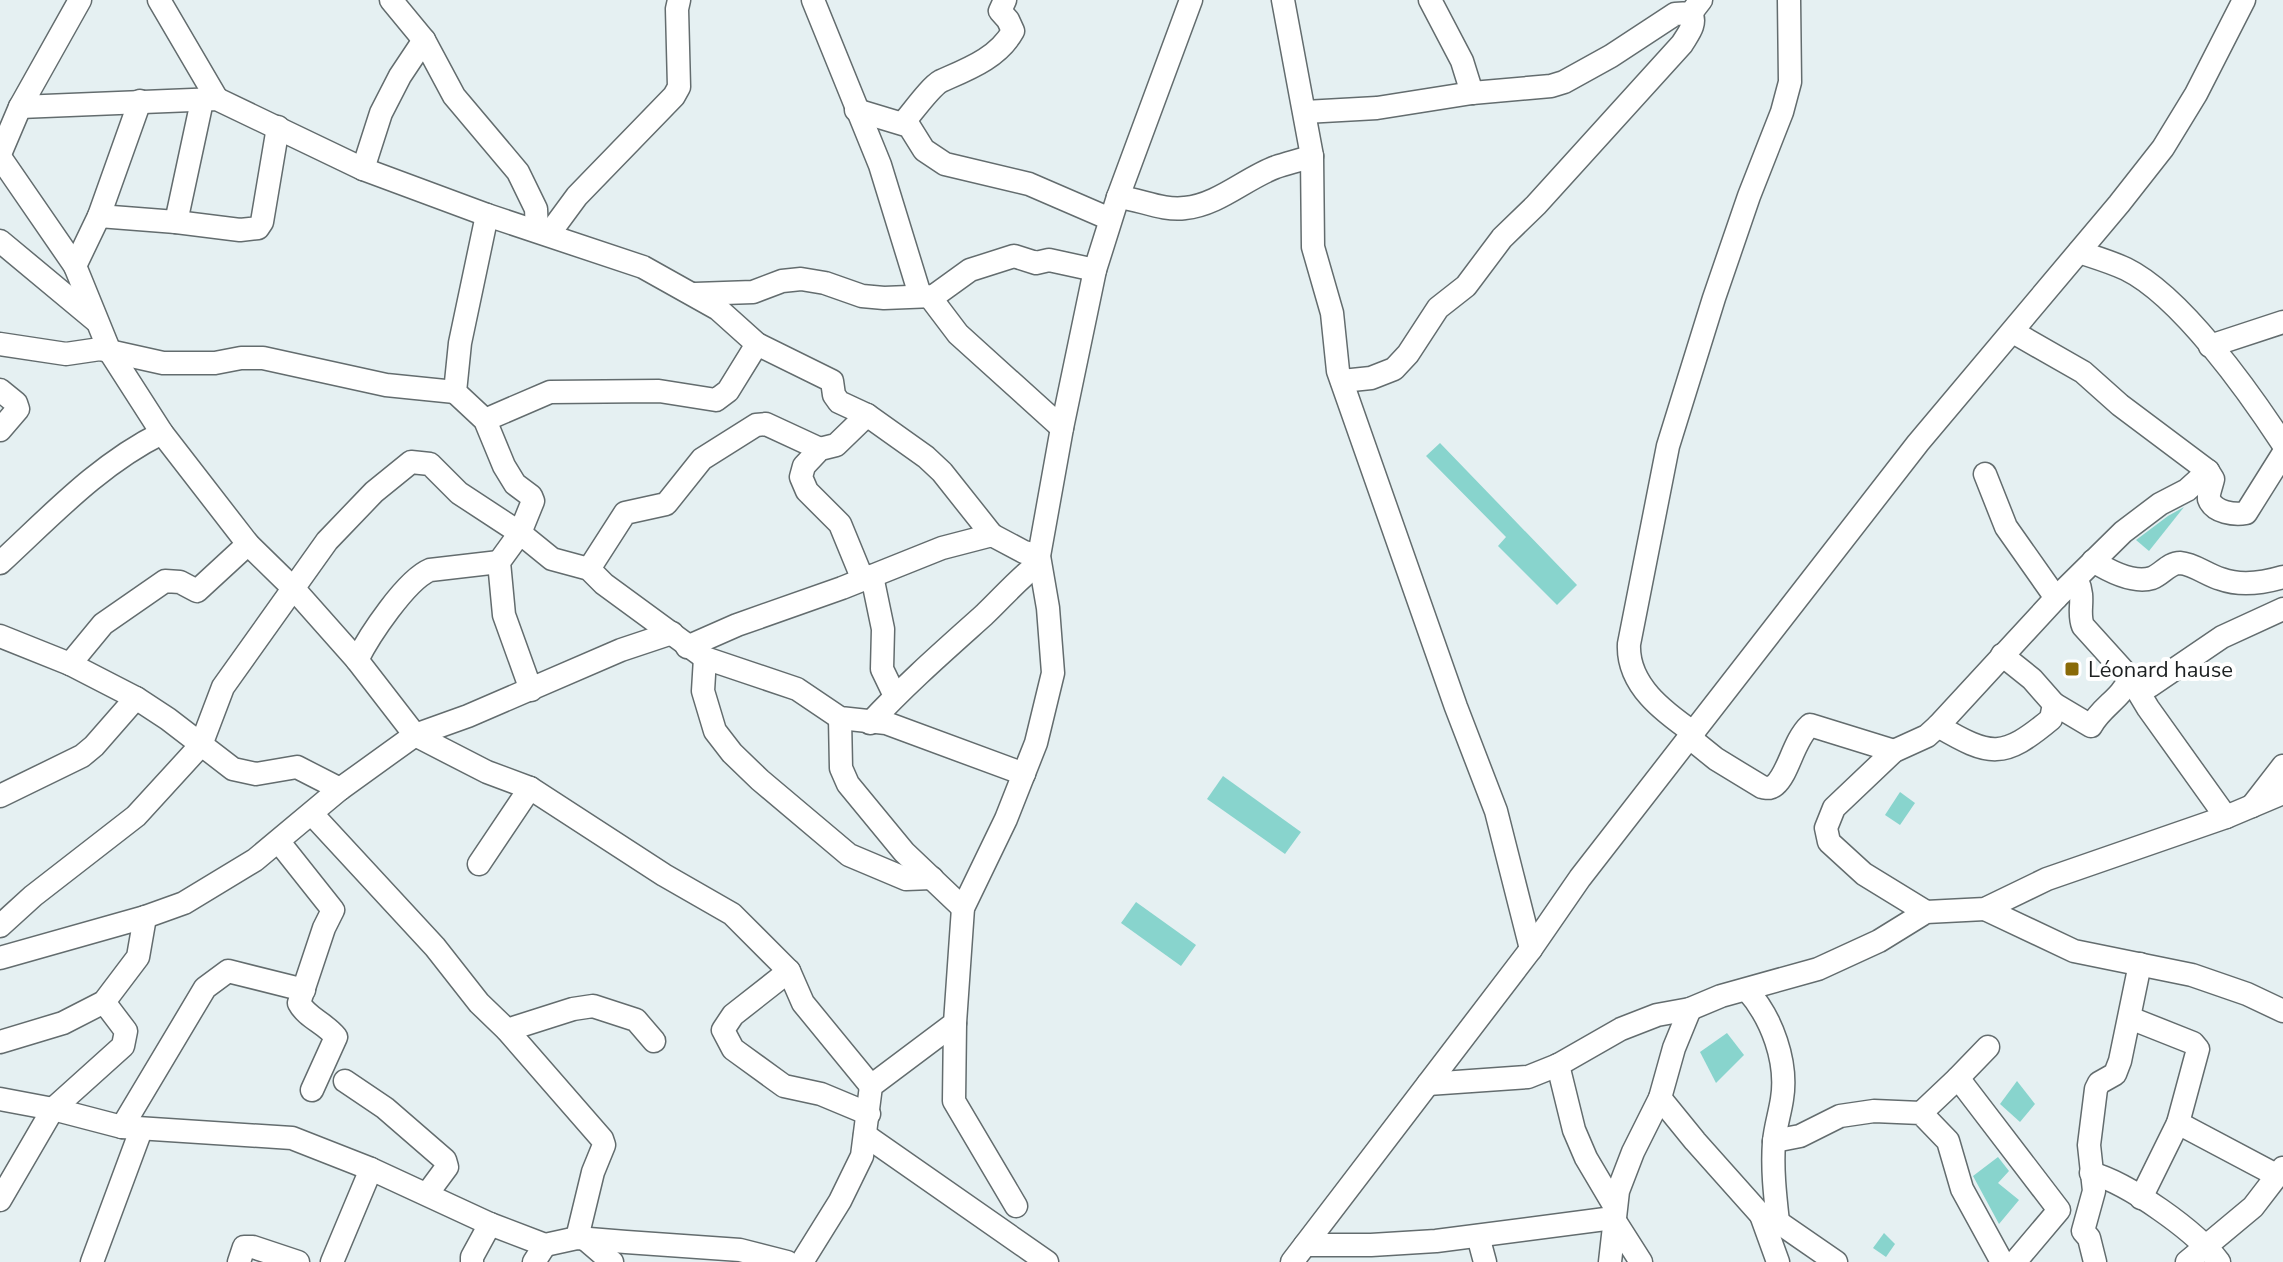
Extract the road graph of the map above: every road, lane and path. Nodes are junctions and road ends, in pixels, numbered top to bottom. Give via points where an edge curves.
1 (80, 0) edge
2 (159, 0) edge
3 (391, 0) edge
4 (679, 0) edge
5 (1005, 0) edge
6 (1191, 0) edge
7 (1283, 0) edge
8 (1430, 0) edge
9 (1789, 0) edge
10 (2244, 0) edge
11 (811, 1) edge
12 (1698, 3) edge
13 (424, 40) junction
14 (1472, 93) junction
15 (210, 100) junction
16 (140, 101) junction
17 (20, 107) junction
18 (856, 110) junction
19 (1305, 112) junction
20 (903, 123) junction
21 (278, 127) junction
22 (0, 156) edge
23 (1312, 156) junction
24 (363, 169) junction
25 (1118, 197) junction
26 (487, 215) junction
27 (99, 216) junction
28 (1110, 219) junction
29 (176, 222) junction
30 (543, 232) junction
31 (0, 241) edge
32 (2079, 252) junction
33 (75, 266) junction
34 (1095, 270) junction
35 (689, 294) junction
36 (927, 296) junction
37 (2283, 322) edge
38 (98, 323) junction
39 (2013, 332) junction
40 (0, 344) edge
41 (757, 344) junction
42 (2210, 346) junction
43 (110, 352) junction
44 (1342, 381) junction
45 (0, 390) edge
46 (455, 392) junction
47 (867, 415) junction
48 (485, 420) junction
49 (1062, 428) junction
50 (0, 430) edge
51 (162, 433) junction
52 (2283, 444) edge
53 (820, 449) junction
54 (2283, 454) edge
55 (2208, 471) junction
56 (1985, 474) dead end
57 (520, 533) junction
58 (992, 535) junction
59 (248, 544) junction
60 (1039, 560) junction
61 (2093, 561) junction
62 (499, 562) junction
63 (0, 563) edge
64 (589, 569) junction
65 (2283, 577) edge
66 (868, 578) junction
67 (2077, 580) junction
68 (294, 589) junction
69 (2056, 598) junction
70 (2283, 609) edge
71 (0, 636) edge
72 (688, 646) junction
73 (2002, 655) junction
74 (357, 660) junction
75 (70, 664) junction
76 (2135, 684) junction
77 (531, 690) junction
78 (895, 696) junction
79 (136, 698) junction
80 (2054, 704) junction
81 (840, 718) junction
82 (870, 723) junction
83 (1938, 726) junction
84 (415, 735) junction
85 (1692, 736) junction
86 (201, 745) junction
87 (1894, 751) junction
88 (2283, 766) edge
89 (1024, 774) junction
90 (530, 788) junction
91 (340, 789) junction
92 (2283, 793) edge
93 (0, 796) edge
94 (2251, 807) junction
95 (312, 814) junction
96 (2226, 817) junction
97 (279, 842) junction
98 (479, 864) dead end
99 (932, 878) junction
100 (963, 908) junction
101 (1985, 909) junction
102 (1926, 912) junction
103 (145, 917) junction
104 (0, 926) edge
105 (1531, 949) junction
106 (0, 958) edge
107 (2140, 964) junction
108 (789, 971) junction
109 (304, 990) junction
110 (1747, 990) junction
111 (104, 1002) junction
112 (1690, 1009) junction
113 (2283, 1011) edge
114 (2130, 1018) junction
115 (955, 1023) junction
116 (507, 1030) junction
117 (654, 1041) dead end
118 (0, 1042) edge
119 (1988, 1047) dead end
120 (1558, 1065) junction
121 (1958, 1078) junction
122 (345, 1081) dead end
123 (1428, 1084) junction
124 (871, 1086) junction
125 (312, 1090) dead end
126 (1660, 1098) junction
127 (0, 1099) edge
128 (53, 1109) junction
129 (1921, 1113) junction
130 (2178, 1123) junction
131 (867, 1125) junction
132 (132, 1128) junction
133 (1774, 1141) junction
134 (371, 1169) junction
135 (2281, 1172) edge
136 (2091, 1173) junction
137 (427, 1194) junction
138 (2141, 1198) junction
139 (0, 1200) edge
140 (1016, 1206) dead end
141 (2059, 1210) junction
142 (1614, 1213) junction
143 (1770, 1218) junction
144 (490, 1224) junction
145 (2083, 1231) junction
146 (1478, 1236) junction
147 (581, 1239) junction
148 (539, 1254) edge
149 (1298, 1254) edge
150 (2213, 1254) edge
151 (92, 1262) edge
152 (239, 1262) edge
153 (298, 1262) edge
154 (332, 1262) edge
155 (472, 1262) edge
156 (612, 1262) edge
157 (787, 1262) edge
158 (802, 1262) edge
159 (1047, 1262) edge
160 (1485, 1262) edge
161 (1610, 1262) edge
162 (1641, 1262) edge
163 (1778, 1262) edge
164 (1836, 1262) edge
165 (2002, 1262) edge
166 (2015, 1262) edge
167 (2095, 1262) edge
168 (2187, 1262) edge

1 - 17 street
2 - 15 street
3 - 13 street
4 - 30 street via 679,87 674,96
5 - 20 street via 1000,11 1013,31 1006,44 969,70 941,81
6 - 25 street
7 - 19 street
8 - 14 street via 1462,61
9 - 85 street via 1790,82 1668,446 1629,644 1628,661 1651,698
10 - 32 street via 2163,148
11 - 18 street
12 - 14 street via 1564,82
12 - 44 street via 1682,44 1502,238 1466,286 1438,308 1394,369
13 - 24 street via 381,113
13 - 30 street via 454,96 518,172
14 - 19 street via 1377,108
15 - 16 street
15 - 21 street
15 - 29 street
16 - 17 street
16 - 27 street
17 - 22 street
18 - 20 street
18 - 36 street via 880,165 898,232
19 - 23 street
20 - 28 street via 924,150 945,164 1029,184
21 - 24 street
21 - 29 street via 258,228
22 - 33 street
23 - 25 street via 1185,208
23 - 44 street via 1313,247 1332,313
24 - 26 street
25 - 28 street
26 - 30 street
26 - 46 street
27 - 29 street
27 - 33 street
28 - 34 street
30 - 35 street via 643,267
31 - 38 street
32 - 39 street
32 - 42 street via 2142,279
33 - 38 street
34 - 36 street via 1014,256 970,270
34 - 49 street
35 - 36 street via 753,292 801,279 862,296
35 - 41 street via 718,309
36 - 49 street via 958,334
37 - 42 street
38 - 43 street
39 - 55 street via 2083,372
39 - 85 street via 1918,443
40 - 43 street via 52,353
41 - 47 street via 832,381 839,402
41 - 48 street via 728,391 716,400 659,391 550,392
42 - 52 street
43 - 46 street via 163,363 263,358 386,385
43 - 51 street
44 - 105 street via 1496,811
45 - 50 street via 18,409
46 - 48 street
47 - 53 street via 836,445
47 - 58 street via 942,472
48 - 57 street via 504,466 533,501
49 - 60 street
51 - 59 street
51 - 63 street via 110,463
53 - 64 street via 766,424 756,425 702,459 666,504 620,517
53 - 66 street via 801,477 813,498 840,524
54 - 55 street via 2246,513 2228,513 2210,500 2213,479
55 - 61 street via 2123,532
56 - 69 street via 2006,527
57 - 62 street
57 - 64 street via 552,559
57 - 68 street via 459,493 430,464 411,462 327,541
58 - 60 street
58 - 66 street via 942,548
59 - 68 street
59 - 75 street via 197,591 165,581 138,598 103,624
60 - 78 street
60 - 89 street via 1053,673
61 - 65 street via 2126,577 2152,578 2175,563 2246,584
61 - 67 street
62 - 74 street via 421,574
62 - 77 street via 504,615
64 - 72 street
66 - 72 street
66 - 78 street via 883,629 882,669
67 - 69 street
67 - 76 street via 2084,602 2083,626
68 - 74 street
68 - 86 street via 223,687
69 - 73 street
70 - 76 street via 2222,637 2150,686
71 - 75 street
72 - 77 street via 621,650
72 - 81 street via 797,689
72 - 99 street via 715,731 760,780 849,855 906,879
73 - 80 street
73 - 83 street
74 - 84 street
75 - 79 street
76 - 80 street via 2091,726
76 - 96 street
77 - 84 street
78 - 82 street
79 - 86 street
79 - 93 street via 82,756
80 - 83 street via 2051,719 2013,748 1975,748
81 - 82 street
81 - 99 street via 841,768 848,784
82 - 89 street via 886,723
83 - 87 street
84 - 90 street
84 - 91 street
85 - 87 street via 1716,759 1769,788 1781,777 1810,725
85 - 105 street
86 - 91 street via 233,769 256,774 297,767
86 - 104 street via 136,816
87 - 102 street via 1834,808 1826,828 1829,842 1864,874
88 - 94 street
89 - 100 street
90 - 98 street
90 - 108 street via 732,914
91 - 95 street
92 - 94 street
94 - 96 street
95 - 97 street
95 - 116 street
96 - 101 street via 2047,879
97 - 103 street via 219,884
97 - 109 street via 333,910
99 - 100 street
100 - 115 street
101 - 102 street
101 - 107 street via 2074,951
102 - 110 street via 1841,959
103 - 106 street
103 - 111 street via 138,957
105 - 123 street
107 - 113 street via 2192,975
107 - 114 street
108 - 124 street via 803,1003
108 - 131 street via 733,1015 723,1030 733,1049 784,1086 821,1094
109 - 125 street via 299,1003 303,1010 336,1037
109 - 132 street via 228,971 205,988
110 - 112 street
110 - 133 street via 1776,1040 1783,1096
111 - 118 street via 63,1023
111 - 128 street via 126,1031 123,1046
112 - 120 street via 1621,1029
112 - 126 street
114 - 130 street via 2198,1049
114 - 136 street via 2116,1072 2096,1089
115 - 124 street
115 - 140 street via 954,1101
116 - 117 street via 593,1006 636,1020
116 - 147 street via 604,1145 593,1172
119 - 121 street
120 - 123 street via 1528,1077
120 - 142 street via 1574,1130
121 - 129 street
121 - 141 street
122 - 137 street via 445,1160 447,1167
123 - 149 street
124 - 131 street
126 - 142 street via 1633,1152
126 - 143 street
127 - 128 street
128 - 132 street
128 - 139 street
129 - 133 street via 1840,1116 1800,1136
129 - 165 street via 1948,1141 1958,1180
130 - 135 street
130 - 138 street
131 - 158 street via 862,1156
131 - 159 street
132 - 134 street via 292,1138
132 - 151 street
133 - 143 street
134 - 137 street
134 - 154 street
135 - 150 street
136 - 138 street
136 - 145 street via 2094,1191
137 - 144 street
138 - 150 street
141 - 145 street
141 - 166 street
142 - 146 street
142 - 161 street
142 - 162 street
143 - 163 street
143 - 164 street
144 - 148 street
144 - 155 street
145 - 167 street
146 - 149 street
146 - 160 street
147 - 148 street
147 - 156 street
147 - 157 street via 740,1250
150 - 168 street
152 - 153 street via 244,1247

